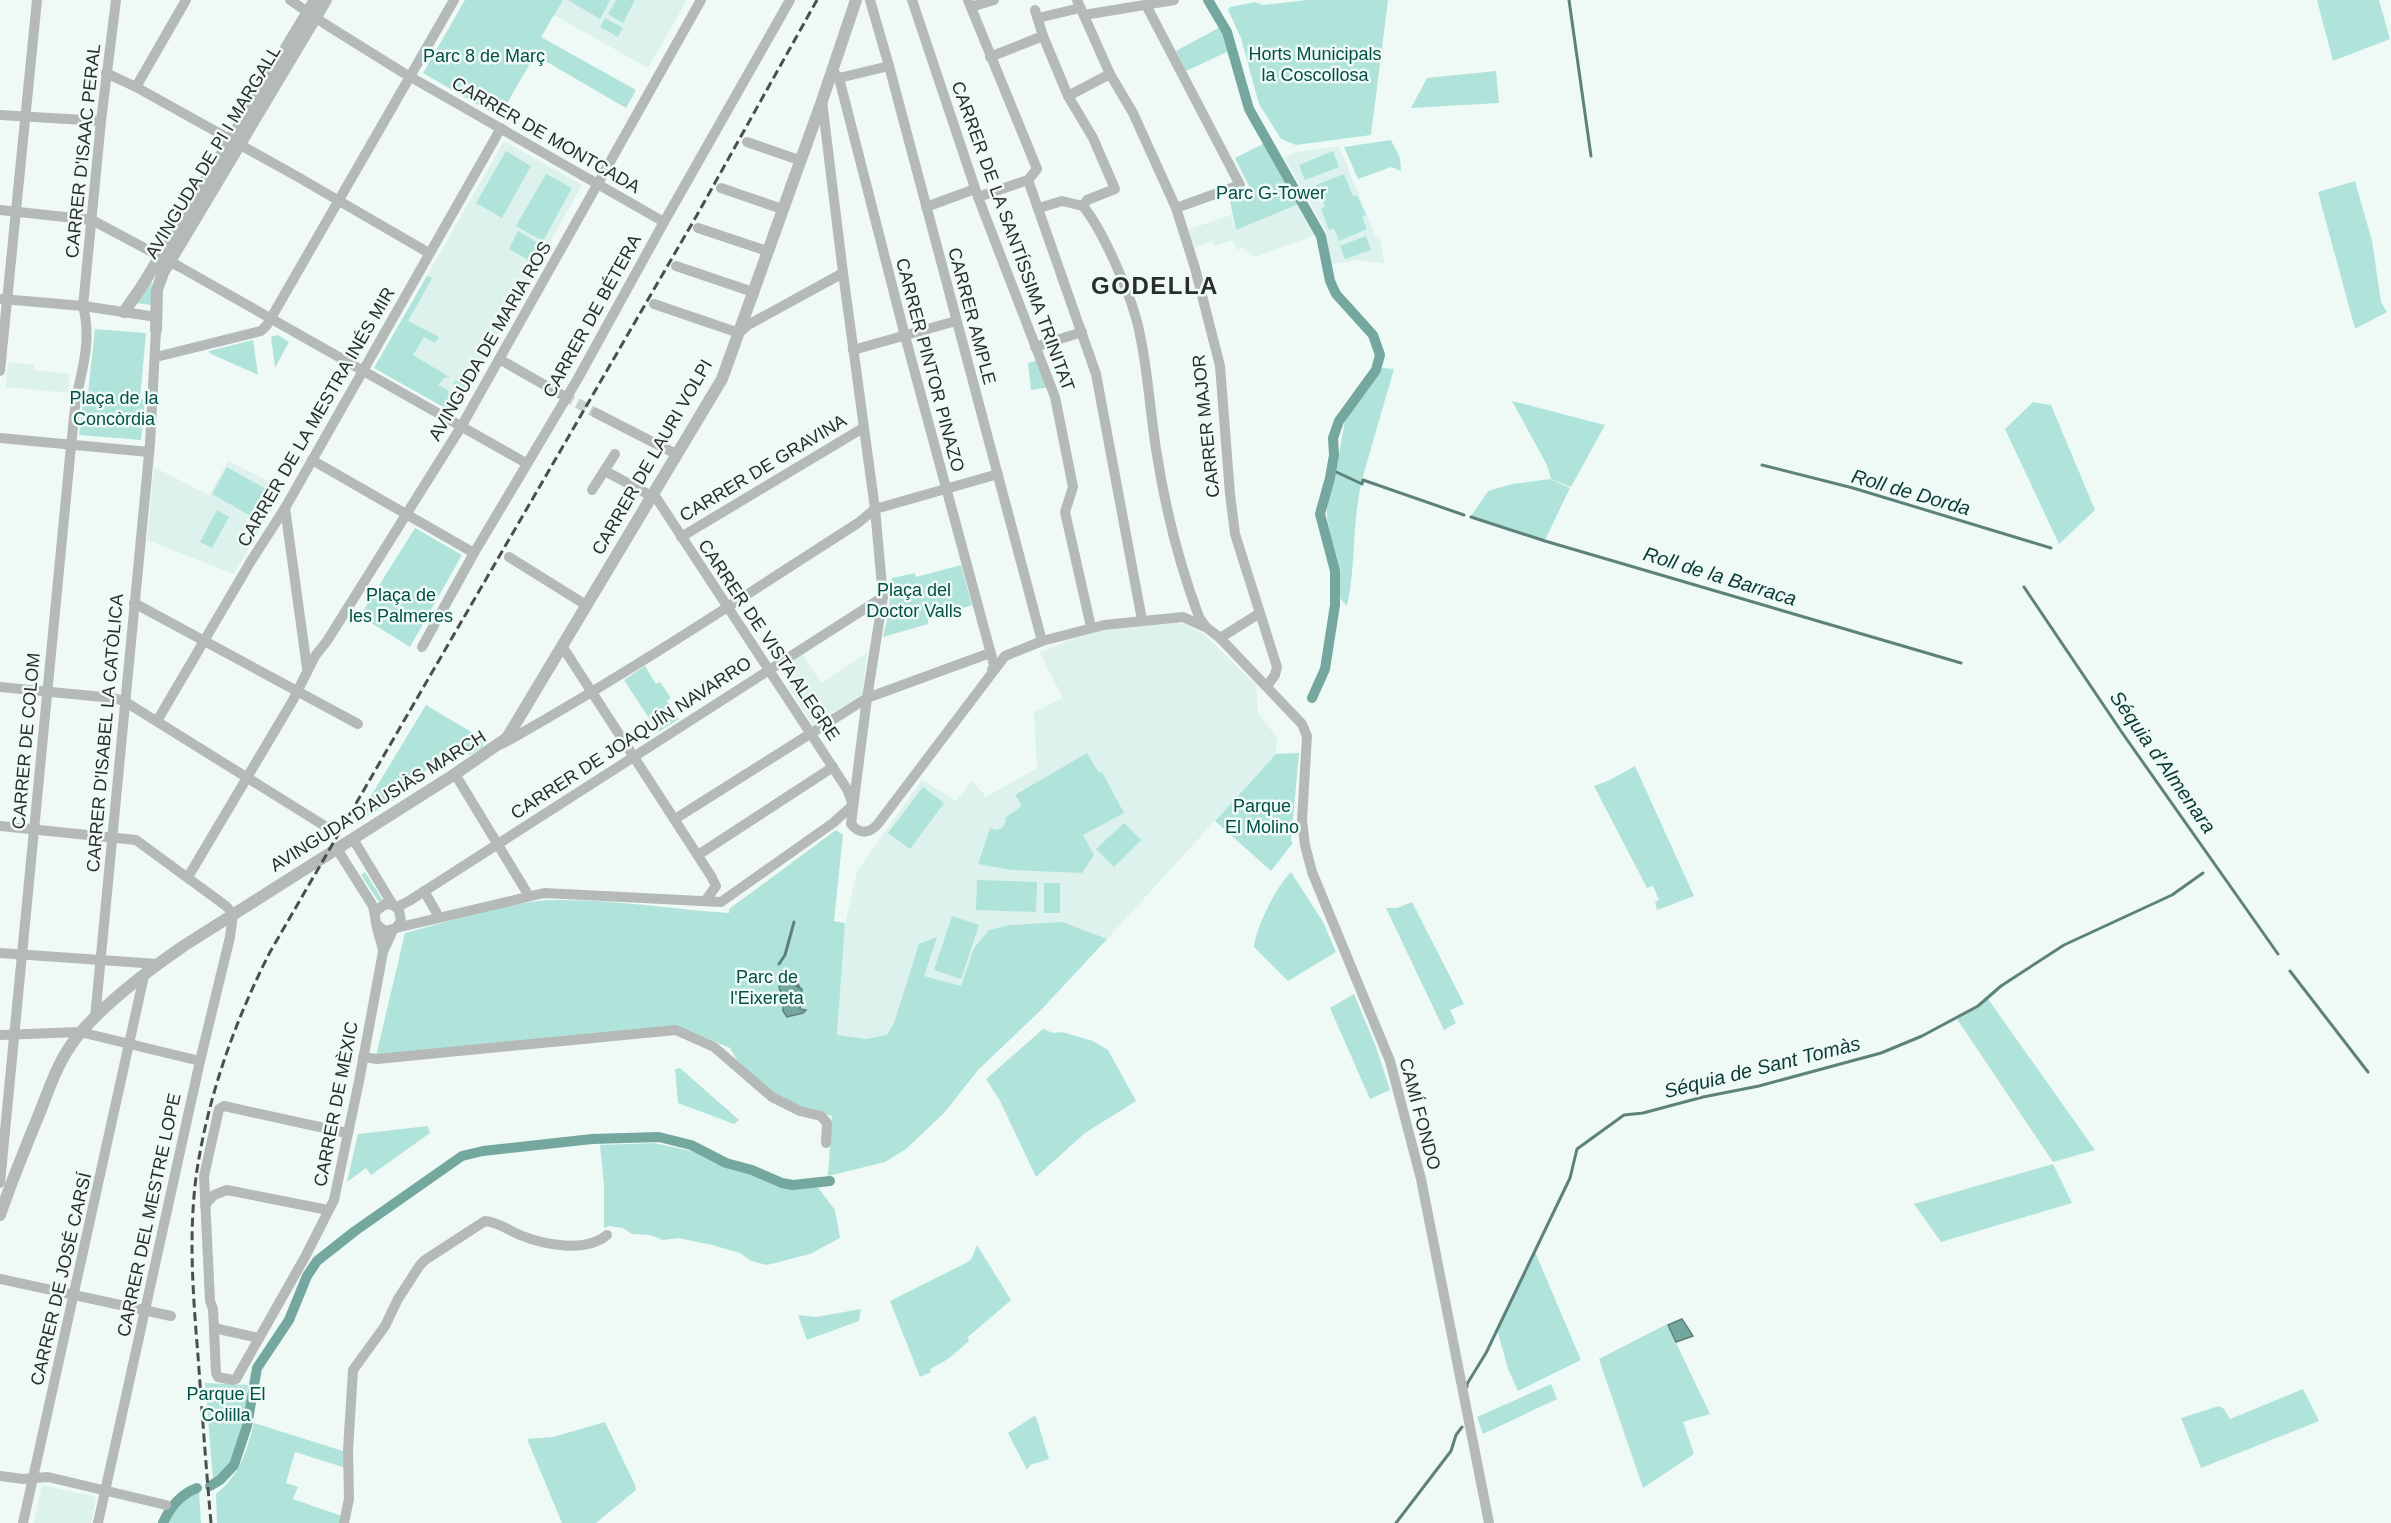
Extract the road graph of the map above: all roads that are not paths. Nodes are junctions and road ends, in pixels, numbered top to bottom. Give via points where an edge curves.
1 (37, 0) edge
2 (116, 0) edge
3 (186, 0) edge
4 (290, 0) edge
5 (315, 0) edge
6 (326, 0) edge
7 (454, 0) edge
8 (701, 0) edge
9 (790, 0) edge
10 (856, 0) edge
11 (870, 0) edge
12 (912, 0) edge
13 (993, 0) edge
14 (1174, 0) edge
15 (970, 3) edge
16 (1146, 5) junction
17 (1080, 8) edge
18 (312, 14) junction
19 (1042, 36) junction
20 (990, 57) junction
21 (889, 66) junction
22 (106, 73) junction
23 (836, 74) junction
24 (1110, 74) junction
25 (411, 77) junction
26 (136, 87) junction
27 (1068, 96) junction
28 (822, 100) junction
29 (0, 115) edge
30 (24, 117) junction
31 (101, 121) junction
32 (501, 128) junction
33 (234, 142) junction
34 (747, 142) dead end
35 (799, 160) junction
36 (1028, 180) junction
37 (598, 184) junction
38 (721, 188) dead end
39 (977, 193) junction
40 (338, 202) junction
41 (1083, 206) junction
42 (926, 207) junction
43 (1039, 208) junction
44 (1176, 208) junction
45 (782, 209) junction
46 (0, 210) edge
47 (17, 212) junction
48 (92, 220) junction
49 (664, 222) junction
50 (698, 228) dead end
51 (766, 251) junction
52 (429, 253) junction
53 (164, 259) junction
54 (676, 266) dead end
55 (843, 273) junction
56 (753, 292) junction
57 (3, 299) edge
58 (654, 304) dead end
59 (83, 306) junction
60 (123, 312) junction
61 (157, 317) junction
62 (271, 319) junction
63 (956, 321) junction
64 (282, 325) junction
65 (156, 330) joint
66 (261, 331) junction
67 (1082, 332) junction
68 (739, 333) junction
69 (905, 336) junction
70 (1035, 347) junction
71 (853, 350) junction
72 (156, 357) junction
73 (500, 359) junction
74 (0, 371) edge
75 (362, 371) junction
76 (564, 396) tunnel mouth
77 (596, 413) tunnel mouth
78 (461, 428) junction
79 (863, 428) junction
80 (0, 438) edge
81 (71, 446) junction
82 (149, 452) junction
83 (615, 454) dead end
84 (676, 454) junction
85 (312, 460) junction
86 (526, 463) junction
87 (604, 471) junction
88 (998, 474) junction
89 (945, 489) junction
90 (592, 490) dead end
91 (652, 496) junction
92 (285, 508) junction
93 (875, 509) junction
94 (407, 515) junction
95 (269, 532) junction
96 (288, 537) junction
97 (681, 537) junction
98 (474, 553) junction
99 (509, 557) dead end
100 (883, 597) junction
101 (134, 603) junction
102 (586, 605) junction
103 (726, 606) junction
104 (1260, 614) junction
105 (1142, 620) junction
106 (1091, 627) junction
107 (1206, 627) junction
108 (1220, 638) junction
109 (205, 640) junction
110 (304, 641) junction
111 (1042, 642) junction
112 (562, 646) junction
113 (322, 647) junction
114 (422, 647) dead end
115 (990, 653) junction
116 (769, 669) junction
117 (993, 670) junction
118 (307, 671) junction
119 (1267, 686) junction
120 (0, 687) edge
121 (297, 691) junction
122 (47, 692) junction
123 (590, 692) junction
124 (867, 698) junction
125 (124, 701) junction
126 (157, 721) junction
127 (358, 724) dead end
128 (812, 734) junction
129 (502, 744) junction
130 (632, 757) junction
131 (833, 767) junction
132 (455, 774) junction
133 (246, 777) junction
134 (853, 805) junction
135 (675, 819) junction
136 (0, 826) edge
137 (328, 828) dead end
138 (34, 829) junction
139 (111, 837) junction
140 (353, 839) junction
141 (497, 843) junction
142 (337, 849) junction
143 (698, 855) junction
144 (188, 877) junction
145 (424, 891) junction
146 (529, 896) junction
147 (706, 900) junction
148 (395, 906) junction
149 (233, 914) junction
150 (439, 917) junction
151 (375, 920) junction
152 (394, 929) junction
153 (383, 952) junction
154 (0, 953) edge
155 (21, 955) junction
156 (100, 960) junction
157 (158, 964) junction
158 (144, 976) junction
159 (95, 1018) junction
160 (80, 1032) junction
161 (14, 1034) junction
162 (0, 1035) edge
163 (130, 1043) junction
164 (363, 1057) junction
165 (200, 1061) junction
166 (347, 1133) junction
167 (826, 1143) dead end
168 (0, 1183) edge
169 (205, 1205) junction
170 (328, 1210) junction
171 (0, 1215) edge
172 (607, 1235) dead end
173 (0, 1279) edge
174 (75, 1295) junction
175 (145, 1311) junction
176 (171, 1316) dead end
177 (214, 1328) junction
178 (259, 1338) junction
179 (0, 1476) edge
180 (33, 1478) junction
181 (105, 1491) junction
182 (166, 1505) dead end
183 (23, 1523) edge
184 (98, 1523) edge
185 (344, 1523) edge
186 (1489, 1523) edge

1 - 30 street
2 - 22 street, CARRER D'ISAAC PERAL
3 - 26 street
4 - 18 street, CARRER DE MONTCADA
5 - 18 street, AVINGUDA DE PI I MARGALL
6 - 18 street, AVINGUDA DE PI I MARGALL
7 - 25 street
8 - 37 street, AVINGUDA DE MARIA ROS
9 - 49 street, CARRER DE BÉTERA
10 - 23 street, CARRER DE LAURI VOLPI
11 - 21 street, CARRER AMPLE
12 - 39 street, CARRER DE LA SANTÍSSIMA TRINITAT
13 - 15 street
14 - 16 street
15 - 20 street
16 - 17 street
16 - 44 street via 1240,184
17 - 19 street via 1036,14
17 - 24 street, CARRER MAJOR
18 - 25 street, CARRER DE MONTCADA
18 - 33 street, AVINGUDA DE PI I MARGALL
19 - 20 street
19 - 27 street
20 - 36 street via 1037,169
21 - 23 street
21 - 42 street, CARRER AMPLE
22 - 26 street
22 - 31 street, CARRER D'ISAAC PERAL
23 - 28 street, CARRER DE LAURI VOLPI
23 - 69 street, CARRER PINTOR PINAZO
24 - 27 street
24 - 44 street, CARRER MAJOR via 1133,113
25 - 32 street, CARRER DE MONTCADA
25 - 40 street
26 - 33 street
27 - 41 street via 1093,138 1115,189 1087,200
28 - 35 street, CARRER DE LAURI VOLPI
28 - 55 street
29 - 30 street
30 - 31 street
30 - 47 street
31 - 48 street, CARRER D'ISAAC PERAL
32 - 37 street, CARRER DE MONTCADA
32 - 52 street, CARRER DE LA MESTRA INÉS MIR
33 - 40 street
33 - 53 street, AVINGUDA DE PI I MARGALL
34 - 35 street
35 - 45 street, CARRER DE LAURI VOLPI
36 - 39 street
36 - 43 street
37 - 49 street, CARRER DE MONTCADA
37 - 73 street, AVINGUDA DE MARIA ROS
38 - 45 street
39 - 42 street
39 - 70 street, CARRER DE LA SANTÍSSIMA TRINITAT
40 - 52 street
40 - 62 street
41 - 43 street via 1062,201
41 - 107 street via 1120,276 1140,334 1173,541
42 - 63 street, CARRER AMPLE
43 - 67 street
44 - 104 street, CARRER MAJOR via 1220,366 1235,534
45 - 51 street, CARRER DE LAURI VOLPI
46 - 47 street
47 - 48 street
47 - 57 street
48 - 53 street
48 - 59 street, CARRER D'ISAAC PERAL
49 - 86 street, CARRER DE BÉTERA via 577,380
50 - 51 street
51 - 56 street, CARRER DE LAURI VOLPI
52 - 75 street, CARRER DE LA MESTRA INÉS MIR
53 - 60 street, AVINGUDA DE PI I MARGALL
53 - 61 street, AVINGUDA DE PI I MARGALL via 157,290
53 - 62 street
54 - 56 street
55 - 68 street
55 - 71 street
56 - 68 street, CARRER DE LAURI VOLPI
57 - 59 street
57 - 74 street
58 - 68 street
59 - 60 street
59 - 81 street via 88,326
60 - 61 street
61 - 65 street, AVINGUDA DE PI I MARGALL
62 - 64 street
62 - 66 street
63 - 69 street
63 - 88 street, CARRER AMPLE
64 - 66 street
64 - 75 street
65 - 72 street
66 - 72 street
67 - 70 street
67 - 105 street via 1096,374
68 - 84 street, CARRER DE LAURI VOLPI via 722,380
69 - 71 street
69 - 89 street, CARRER PINTOR PINAZO
70 - 106 street, CARRER DE LA SANTÍSSIMA TRINITAT via 1053,391 1065,446 1073,487 1065,512
71 - 79 street
72 - 82 street
73 - 76 street
73 - 78 street, AVINGUDA DE MARIA ROS
75 - 78 street
75 - 85 street, CARRER DE LA MESTRA INÉS MIR
77 - 84 street
78 - 86 street
78 - 94 street, AVINGUDA DE MARIA ROS
79 - 93 street
79 - 97 street, CARRER DE GRAVINA
80 - 81 street
81 - 82 street
81 - 122 street, CARRER DE COLOM
82 - 101 street, CARRER D'ISABEL LA CATÒLICA
83 - 87 street
84 - 91 street, CARRER DE LAURI VOLPI
85 - 92 street, CARRER DE LA MESTRA INÉS MIR
85 - 94 street
86 - 98 street, CARRER DE BÉTERA
87 - 90 street
87 - 91 street
88 - 89 street
88 - 111 street, CARRER AMPLE
89 - 93 street
89 - 115 street, CARRER PINTOR PINAZO
91 - 97 street, CARRER DE VISTA ALEGRE
91 - 102 street, CARRER DE LAURI VOLPI
92 - 95 street, CARRER DE LA MESTRA INÉS MIR
92 - 96 street
93 - 100 street
93 - 103 street, AVINGUDA D'AUSIÀS MARCH
94 - 98 street
94 - 113 street, AVINGUDA DE MARIA ROS
95 - 96 street via 282,530
95 - 109 street, CARRER DE LA MESTRA INÉS MIR
96 - 110 street
97 - 103 street, CARRER DE VISTA ALEGRE
98 - 114 street, CARRER DE BÉTERA
99 - 102 street
100 - 116 street, CARRER DE JOAQUÍN NAVARRO
100 - 124 street
101 - 109 street
101 - 125 street, CARRER D'ISABEL LA CATÒLICA
102 - 112 street, CARRER DE LAURI VOLPI
103 - 116 street, CARRER DE VISTA ALEGRE
103 - 123 street, AVINGUDA D'AUSIÀS MARCH
104 - 108 street
104 - 119 street, CARRER MAJOR via 1277,667
105 - 106 street
105 - 107 street via 1183,617
106 - 111 street
107 - 108 street
108 - 119 street
109 - 121 street
109 - 126 street, CARRER DE LA MESTRA INÉS MIR
110 - 113 street via 312,648
110 - 118 street
111 - 117 street via 1005,656
112 - 123 street
112 - 129 street, CARRER DE LAURI VOLPI
113 - 118 street, AVINGUDA DE MARIA ROS
115 - 117 street, CARRER PINTOR PINAZO
115 - 124 street
116 - 128 street, CARRER DE VISTA ALEGRE
116 - 130 street, CARRER DE JOAQUÍN NAVARRO
117 - 134 street via 877,825 868,832 857,831 850,821
118 - 121 street, AVINGUDA DE MARIA ROS
119 - 186 street, CAMÍ FONDO via 1302,724 1307,736 1302,820 1305,845 1312,872 1399,1091 1421,1179
120 - 122 street
121 - 127 street
121 - 133 street, AVINGUDA DE MARIA ROS
122 - 125 street
122 - 138 street, CARRER DE COLOM
123 - 129 street, AVINGUDA D'AUSIÀS MARCH
123 - 130 street
124 - 128 street
124 - 134 street
125 - 126 street
125 - 139 street, CARRER D'ISABEL LA CATÒLICA
126 - 133 street
128 - 131 street, CARRER DE VISTA ALEGRE
128 - 135 street
129 - 132 street, AVINGUDA D'AUSIÀS MARCH
130 - 135 street
130 - 141 street, CARRER DE JOAQUÍN NAVARRO
131 - 134 street, CARRER DE VISTA ALEGRE
131 - 143 street
132 - 140 street, AVINGUDA D'AUSIÀS MARCH
132 - 141 street
133 - 137 street
133 - 144 street, AVINGUDA DE MARIA ROS
134 - 147 street via 727,900
135 - 143 street
136 - 138 street
138 - 139 street
138 - 155 street, CARRER DE COLOM
139 - 144 street via 139,841
139 - 156 street, CARRER D'ISABEL LA CATÒLICA
140 - 142 street, AVINGUDA D'AUSIÀS MARCH
140 - 148 street
141 - 145 street, CARRER DE JOAQUÍN NAVARRO
141 - 146 street
142 - 149 street, AVINGUDA D'AUSIÀS MARCH
142 - 151 street, CARRER DE MÈXIC via 373,906
143 - 147 street via 716,886
144 - 149 street
145 - 148 street, CARRER DE JOAQUÍN NAVARRO
145 - 150 street
146 - 147 street via 556,893
146 - 150 street
148 - 151 street via 381,905
148 - 152 street via 401,917
149 - 157 street, AVINGUDA D'AUSIÀS MARCH
149 - 165 street, CARRER DEL MESTRE LOPE
150 - 152 street
151 - 152 street via 385,931
151 - 153 street, CARRER DE MÈXIC
152 - 153 street, CARRER DE MÈXIC
153 - 164 street, CARRER DE MÈXIC
154 - 155 street
155 - 156 street
155 - 161 street, CARRER DE COLOM
156 - 157 street
156 - 159 street, CARRER D'ISABEL LA CATÒLICA
157 - 158 street, AVINGUDA D'AUSIÀS MARCH
158 - 159 street, AVINGUDA D'AUSIÀS MARCH
158 - 163 street, CARRER DE JOSÉ CARSÍ
159 - 160 street, AVINGUDA D'AUSIÀS MARCH
160 - 161 street
160 - 163 street
160 - 171 street, AVINGUDA D'AUSIÀS MARCH via 59,1065
161 - 162 street
161 - 168 street, CARRER DE COLOM
163 - 165 street
163 - 174 street, CARRER DE JOSÉ CARSÍ
164 - 166 street, CARRER DE MÈXIC
164 - 167 street via 377,1059 676,1030 714,1047 778,1100 821,1116 827,1123
165 - 175 street, CARRER DEL MESTRE LOPE
166 - 169 street via 221,1107 204,1176
166 - 170 street, CARRER DE MÈXIC via 334,1200
169 - 170 street via 214,1195 227,1190
169 - 177 street
170 - 178 street, CARRER DE MÈXIC
172 - 185 street via 591,1244 558,1244 485,1221 425,1260 353,1370 349,1498
173 - 174 street
174 - 175 street
174 - 180 street, CARRER DE JOSÉ CARSÍ
175 - 176 street
175 - 181 street, CARRER DEL MESTRE LOPE
177 - 178 street
177 - 178 street, CARRER DE MÈXIC via 218,1377 237,1378
179 - 180 street
180 - 181 street via 48,1477
180 - 183 street, CARRER DE JOSÉ CARSÍ
181 - 182 street
181 - 184 street, CARRER DEL MESTRE LOPE

